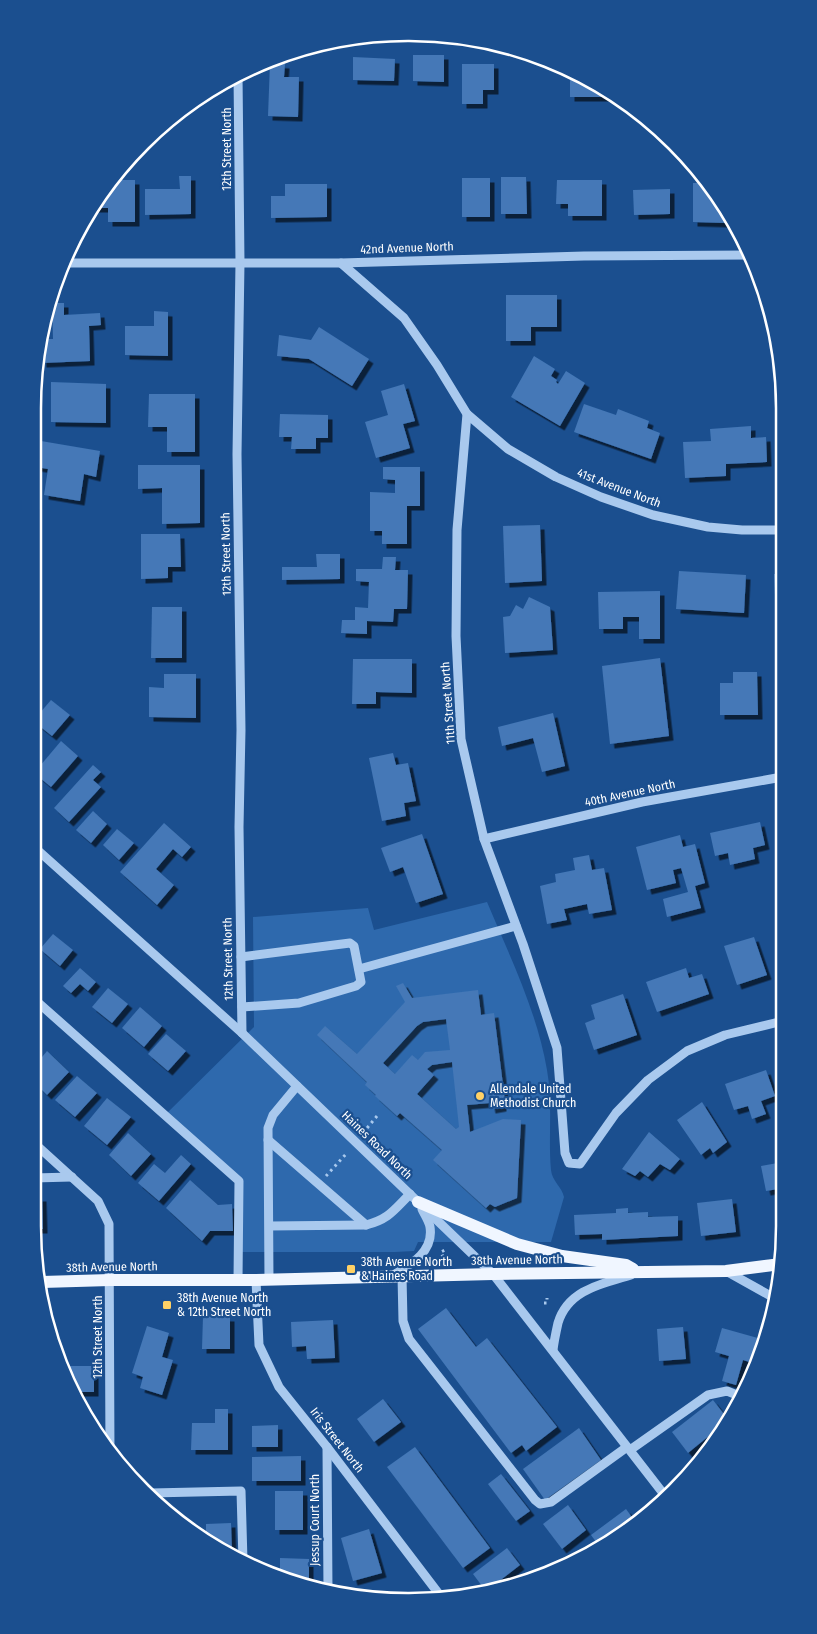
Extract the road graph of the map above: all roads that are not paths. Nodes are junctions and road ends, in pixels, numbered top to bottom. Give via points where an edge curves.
1 (238, 83) edge
2 (742, 255) edge
3 (240, 262) junction
4 (340, 262) junction
5 (71, 263) edge
6 (467, 414) junction
7 (776, 530) edge
8 (776, 778) edge
9 (484, 839) junction
10 (41, 853) edge
11 (516, 926) junction
12 (241, 957) junction
13 (359, 969) junction
14 (41, 1005) edge
15 (242, 1007) junction
16 (776, 1023) edge
17 (242, 1033) junction
18 (297, 1086) junction
19 (268, 1140) junction
20 (41, 1149) edge
21 (72, 1177) junction
22 (41, 1178) edge
23 (414, 1198) junction
24 (366, 1225) junction
25 (270, 1226) junction
26 (774, 1265) edge
27 (726, 1271) junction
28 (640, 1273) junction
29 (493, 1274) junction
30 (397, 1276) junction
31 (110, 1280) junction
32 (238, 1280) junction
33 (256, 1280) junction
34 (269, 1280) junction
35 (45, 1282) edge
36 (769, 1295) edge
37 (553, 1350) junction
38 (735, 1394) edge
39 (110, 1440) edge
40 (327, 1447) junction
41 (628, 1448) junction
42 (662, 1491) edge
43 (157, 1493) edge
44 (243, 1553) edge
45 (328, 1584) edge
46 (437, 1592) edge

1 - 3 street, 12th Street North
2 - 4 street, 42nd Avenue North
3 - 4 street, 42nd Avenue North
3 - 5 street, 42nd Avenue North
3 - 12 street, 12th Street North via 237,454
4 - 6 street via 404,318
6 - 7 street, 41st Avenue North via 508,449 556,477 601,497 653,515 708,526
6 - 9 street, 11th Street North via 457,530 456,636 461,739
8 - 9 street, 40th Avenue North via 642,802
9 - 11 street, 11th Street North
10 - 17 street, Haines Road North
11 - 13 street
11 - 16 street, 11th Street North via 557,1048 565,1153 569,1163 580,1164 616,1113 648,1080 687,1051 725,1036
12 - 13 street via 350,943 354,946
12 - 15 street, 12th Street North
13 - 15 street via 360,985 289,1004
14 - 32 street via 239,1181
15 - 17 street, 12th Street North
17 - 18 street, Haines Road North
18 - 19 street via 273,1115
18 - 23 street, Haines Road North
19 - 24 street
19 - 25 street
20 - 21 street
21 - 22 street
21 - 31 street via 98,1201 110,1224
23 - 24 street via 381,1221
23 - 28 main road via 517,1244 562,1256 626,1265
23 - 29 street, Haines Road North
23 - 30 street via 430,1226 430,1240 424,1254
24 - 25 street
25 - 34 street
26 - 27 main road, 38th Avenue North
27 - 28 main road, 38th Avenue North
27 - 36 street
28 - 29 main road, 38th Avenue North
28 - 37 street via 590,1287 570,1301 559,1321
29 - 30 main road, 38th Avenue North
29 - 37 street, Haines Road North
30 - 34 main road, 38th Avenue North
30 - 41 street via 403,1321 409,1339 540,1504 551,1502
31 - 32 main road, 38th Avenue North
31 - 35 main road, 38th Avenue North
31 - 39 street, 12th Street North
32 - 33 main road, 38th Avenue North
33 - 34 main road, 38th Avenue North
33 - 40 street, Iris Street North via 258,1345 280,1387
37 - 41 street, Haines Road North
38 - 41 street via 727,1391 708,1395
40 - 45 street, Jessup Court North
40 - 46 street, Iris Street North
41 - 42 street, Haines Road North
43 - 44 street via 241,1491

